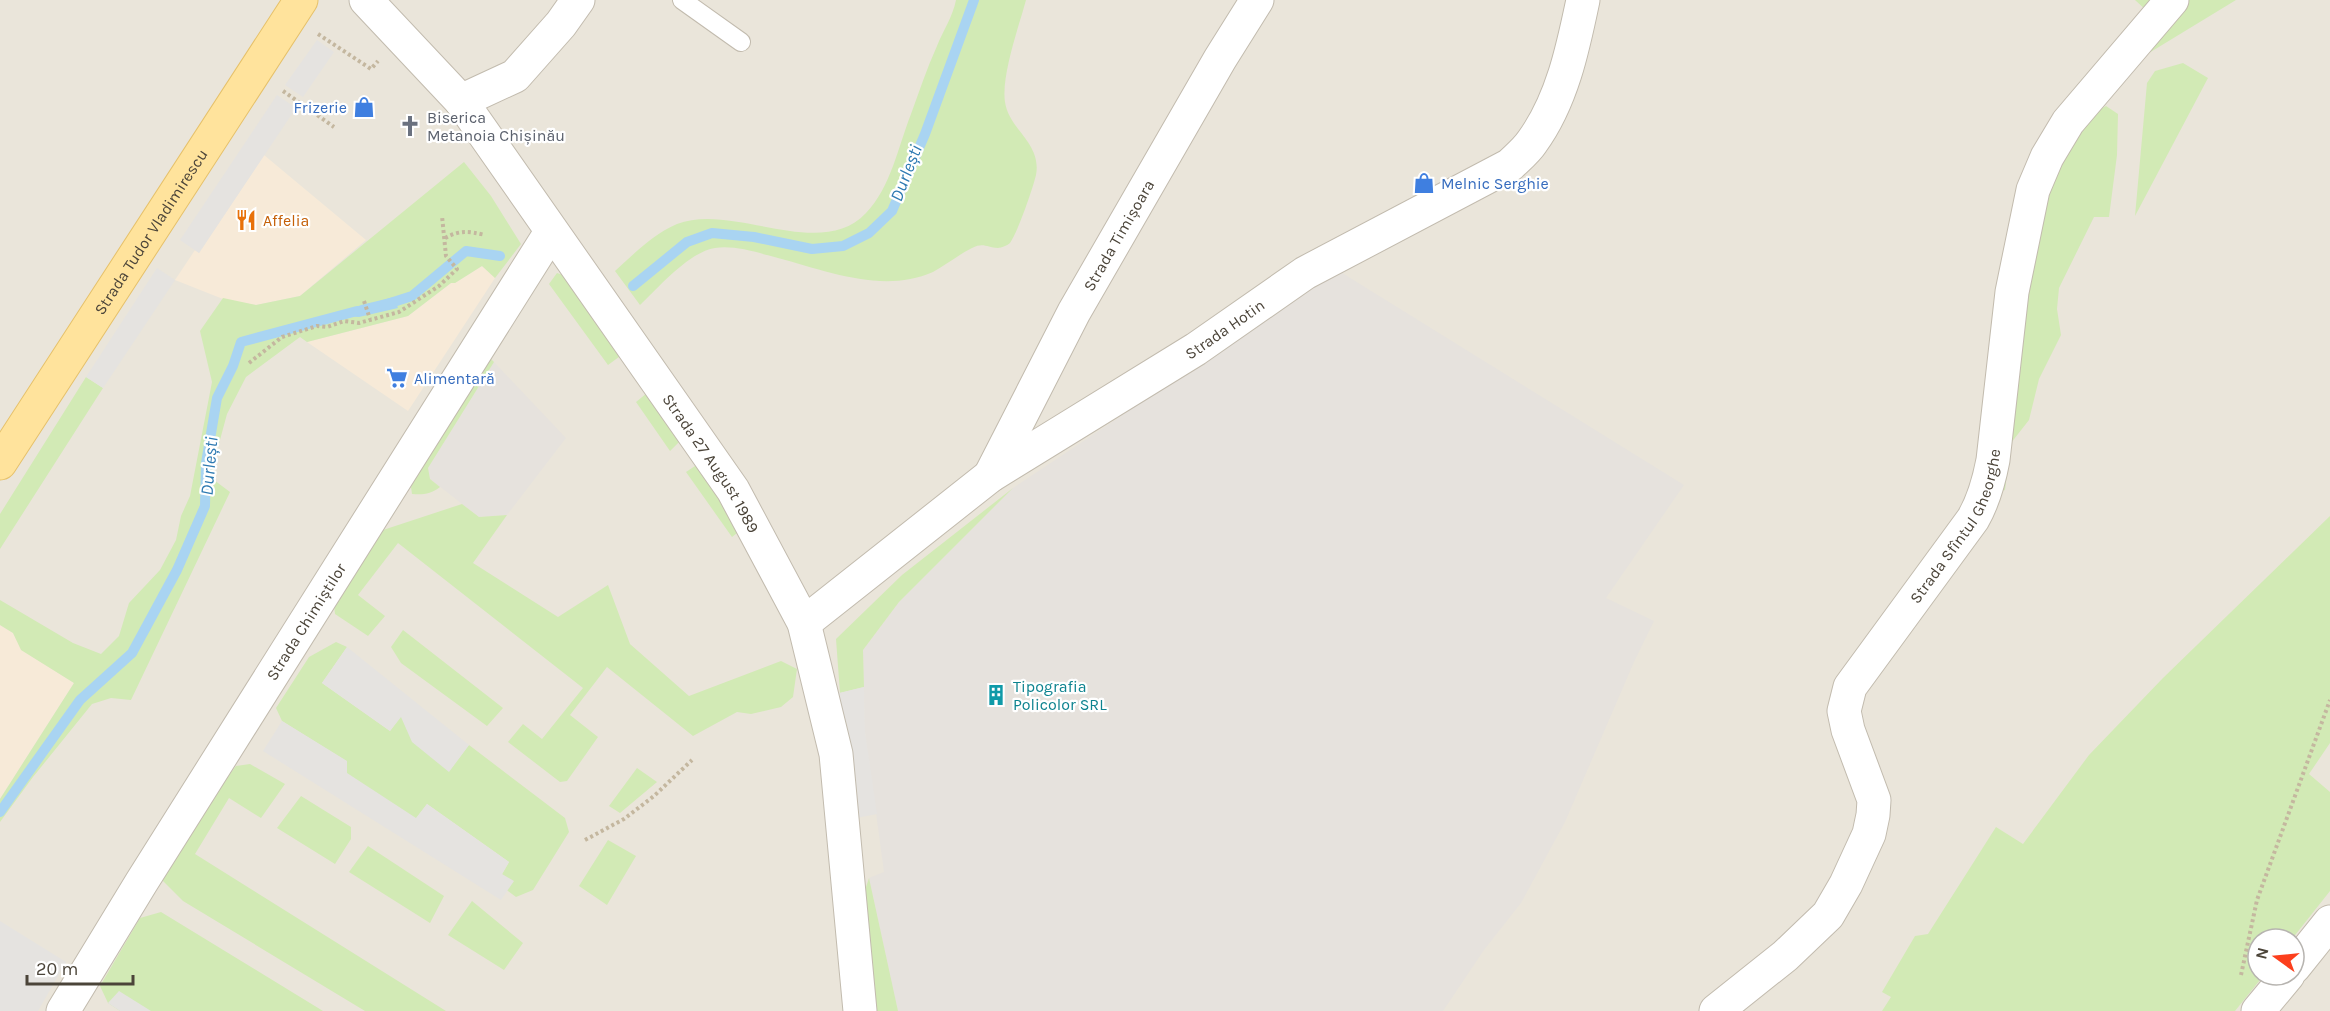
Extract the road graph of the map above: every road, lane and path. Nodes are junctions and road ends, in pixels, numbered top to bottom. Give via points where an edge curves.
1 (301, 0) edge
2 (366, 0) edge
3 (578, 0) edge
4 (682, 0) edge
5 (1257, 0) edge
6 (1583, 0) edge
7 (2172, 0) edge
8 (315, 32) dead end
9 (741, 42) dead end
10 (382, 54) dead end
11 (278, 88) dead end
12 (461, 101) junction
13 (334, 127) dead end
14 (442, 216) dead end
15 (551, 232) junction
16 (484, 235) dead end
17 (445, 238) junction
18 (364, 301) dead end
19 (370, 319) junction
20 (249, 363) dead end
21 (0, 463) edge
22 (990, 476) junction
23 (804, 623) junction
24 (2330, 700) edge
25 (692, 760) dead end
26 (585, 840) dead end
27 (2330, 922) edge
28 (2306, 953) edge
29 (2239, 983) dead end
30 (2278, 987) edge
31 (859, 997) edge
32 (63, 1011) edge
33 (839, 1011) edge
34 (1716, 1011) edge
35 (2258, 1011) edge

1 - 21 main road, Strada Tudor Vladimirescu
2 - 12 street, Strada 27 August 1989
3 - 12 street via 515,76
4 - 9 lane
5 - 22 street, Strada Timișoara via 1074,312
6 - 22 street, Strada Hotin via 1571,56 1550,112 1532,143 1510,165 1305,273 1196,349
7 - 34 street, Strada Sfîntul Gheorghe via 2068,122 2047,157 2033,190 2014,282 1993,460 1984,497 1973,519 1850,687 1844,711 1848,730 1874,800 1869,834 1860,854 1828,915 1785,956
8 - 10 path via 371,69
11 - 13 path
12 - 15 street, Strada 27 August 1989
14 - 17 path
15 - 23 street, Strada 27 August 1989 via 733,490
15 - 32 street, Strada Chimiștilor
16 - 17 path via 466,230
17 - 19 path via 446,256 456,269 417,302 399,312
18 - 19 path
19 - 20 path via 317,326 282,337
22 - 23 street, Strada Hotin
23 - 31 street, Strada 27 August 1989 via 836,754
24 - 29 path via 2257,900
25 - 26 path via 654,796
27 - 28 street
30 - 35 street
31 - 33 street

